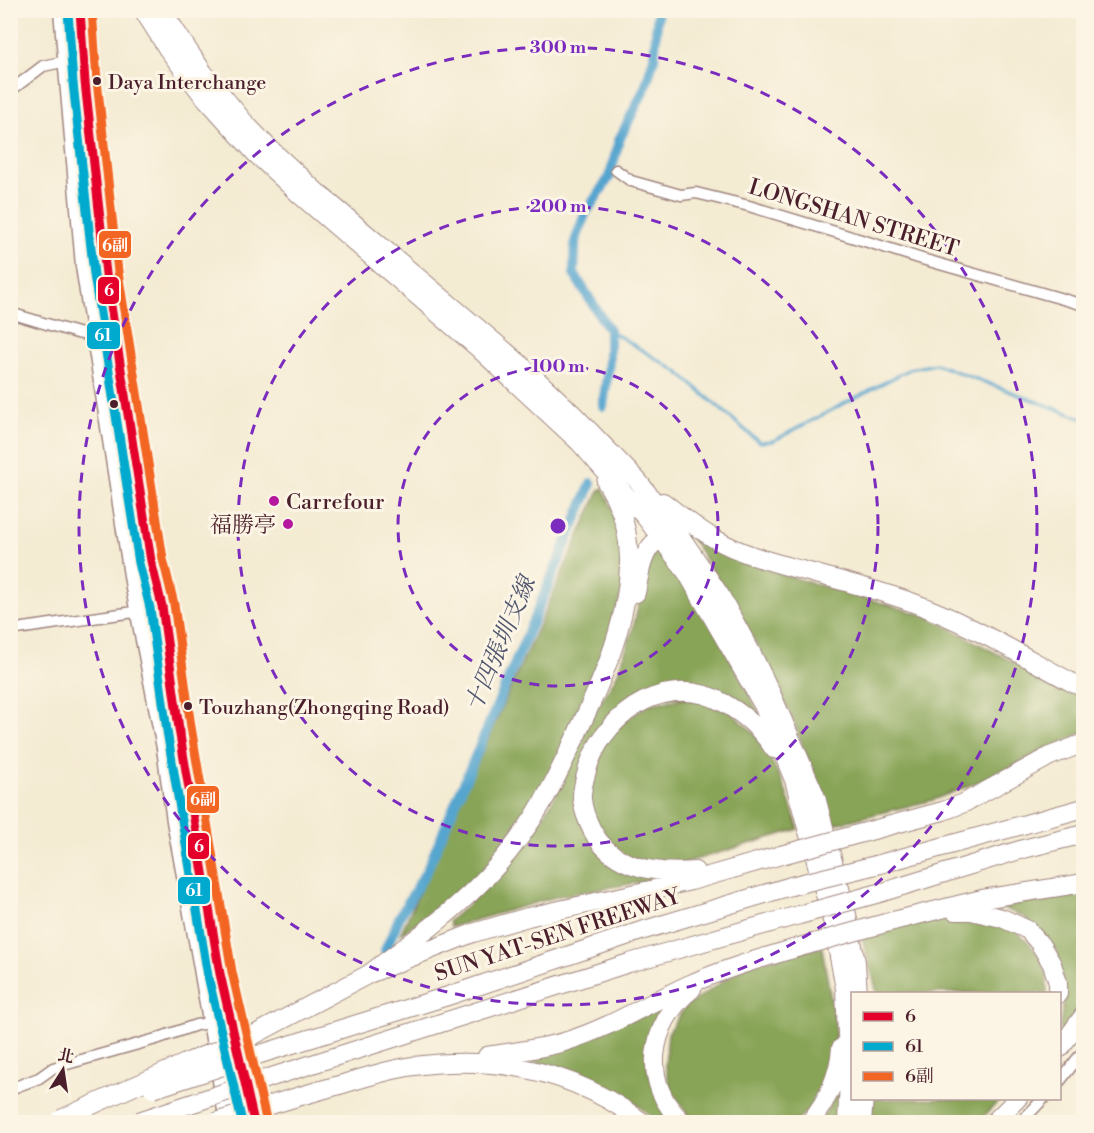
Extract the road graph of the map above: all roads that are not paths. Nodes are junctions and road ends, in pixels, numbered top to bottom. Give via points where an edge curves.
1 (63, 10) edge
2 (80, 10) edge
3 (143, 10) edge
4 (162, 10) edge
5 (67, 61) junction
6 (10, 91) edge
7 (616, 170) dead end
8 (99, 210) junction
9 (79, 213) junction
10 (1083, 305) edge
11 (10, 313) edge
12 (94, 336) junction
13 (580, 443) junction
14 (638, 481) junction
15 (668, 532) junction
16 (162, 606) junction
17 (138, 609) junction
18 (10, 630) edge
19 (1083, 687) edge
20 (587, 713) junction
21 (1083, 742) edge
22 (794, 780) junction
23 (1083, 808) edge
24 (1083, 834) edge
25 (733, 868) junction
26 (1083, 883) edge
27 (932, 910) junction
28 (855, 962) junction
29 (716, 973) junction
30 (369, 974) junction
31 (852, 992) edge
32 (868, 992) edge
33 (1058, 992) edge
34 (851, 997) edge
35 (1083, 1015) edge
36 (230, 1020) junction
37 (851, 1021) edge
38 (211, 1023) junction
39 (1061, 1045) edge
40 (1083, 1050) edge
41 (450, 1063) junction
42 (1061, 1078) edge
43 (10, 1089) edge
44 (864, 1100) edge
45 (1016, 1100) edge
46 (1042, 1100) edge
47 (259, 1115) edge
48 (56, 1121) edge
49 (136, 1121) edge
50 (215, 1122) edge
51 (228, 1122) edge
52 (642, 1122) edge
53 (683, 1122) edge
54 (810, 1122) edge
55 (848, 1122) edge
56 (862, 1122) edge
57 (994, 1122) edge
58 (1021, 1122) edge

1 - 5 main road
2 - 8 main road
3 - 13 highway via 216,112 269,167 478,348
4 - 14 highway via 203,72 266,145 518,362
5 - 6 street via 43,66
5 - 9 main road
7 - 10 street, LONGSHAN STREET via 632,181 681,195 696,193 749,206
8 - 9 main road
8 - 16 main road via 151,561
9 - 12 main road
11 - 12 street
12 - 17 main road
13 - 15 highway
13 - 20 highway via 617,502 629,559 617,634
14 - 15 highway
14 - 19 highway via 716,540 772,562 914,603 960,622
15 - 20 highway via 646,553 623,643
15 - 22 highway via 687,573 763,705
15 - 28 highway via 720,595 776,703 816,797 847,915
16 - 17 street
16 - 36 main road via 179,729
17 - 18 street
17 - 38 main road
20 - 30 highway via 547,797 496,867 432,928
21 - 25 highway, bridge via 943,811
22 - 25 highway via 760,729 748,718 713,697 693,692 659,695 641,702 615,723 599,744 585,777 582,798 586,818 597,839 614,857 645,869 672,873
22 - 31 highway
23 - 48 highway, SUN YAT-SEN FREEWAY, bridge via 790,886 641,931
24 - 49 highway, bridge via 629,963
25 - 30 highway via 473,933
26 - 27 highway
27 - 29 highway, bridge
27 - 33 highway via 971,911 1002,918 1028,930 1052,964
28 - 31 highway
28 - 32 highway
29 - 41 highway via 564,1042
29 - 53 highway via 689,991 670,1011 658,1037 654,1058 659,1089 668,1107
30 - 48 highway, bridge via 250,1037
34 - 54 highway via 832,1085
35 - 39 highway
36 - 38 street
36 - 47 main road
37 - 55 highway
38 - 43 street via 53,1068
38 - 51 main road
40 - 42 street
41 - 47 highway via 368,1076
41 - 52 highway via 491,1063 548,1074 597,1093
44 - 56 highway
45 - 57 highway
46 - 58 street
47 - 50 highway, bridge

